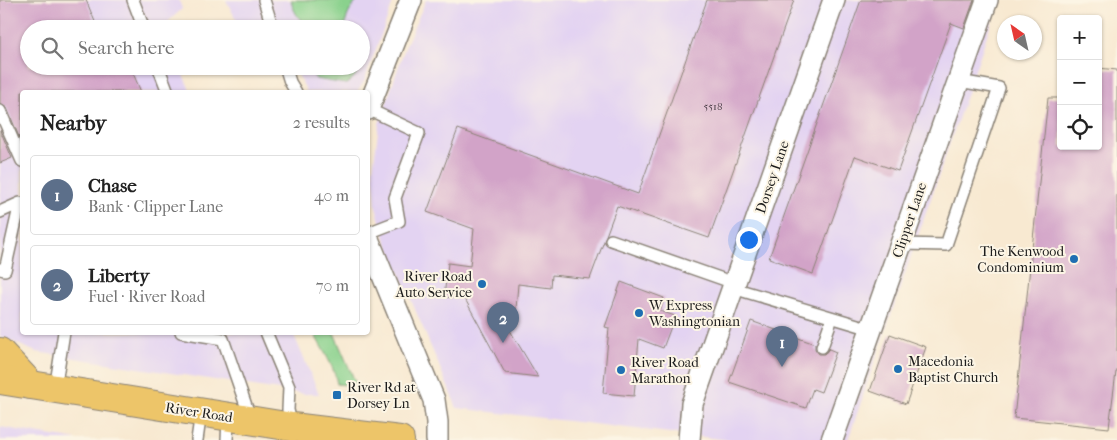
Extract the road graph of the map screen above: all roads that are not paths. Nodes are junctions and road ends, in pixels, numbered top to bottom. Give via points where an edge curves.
1 (133, 0) edge
2 (264, 0) edge
3 (411, 0) edge
4 (834, 0) edge
5 (987, 0) edge
6 (141, 20) edge
7 (270, 20) edge
8 (161, 75) edge
9 (288, 75) edge
10 (958, 81) junction
11 (167, 90) edge
12 (295, 90) edge
13 (370, 104) edge
14 (370, 110) edge
15 (0, 111) edge
16 (20, 156) edge
17 (20, 203) edge
18 (20, 207) edge
19 (0, 212) edge
20 (370, 231) edge
21 (611, 240) dead end
22 (370, 244) edge
23 (901, 244) junction
24 (0, 269) edge
25 (734, 286) junction
26 (832, 318) junction
27 (871, 329) junction
28 (63, 335) edge
29 (267, 335) edge
30 (221, 336) edge
31 (822, 347) dead end
32 (0, 352) edge
33 (0, 380) edge
34 (43, 387) junction
35 (201, 412) junction
36 (236, 426) edge
37 (292, 427) junction
38 (363, 438) edge
39 (197, 440) edge
40 (400, 440) edge
41 (437, 440) edge
42 (689, 440) edge
43 (832, 440) edge

1 - 6 lane
2 - 7 lane
3 - 13 street
4 - 25 street, Dorsey Lane
5 - 10 street, Clipper Lane
8 - 11 lane
9 - 12 lane
10 - 23 street, Clipper Lane
10 - 23 lane via 1000,88 946,245
14 - 20 lane via 419,133 395,198 399,221
15 - 16 lane
17 - 19 lane
18 - 24 lane via 5,270
21 - 25 lane
22 - 41 street via 434,400
23 - 27 street, Clipper Lane
25 - 26 lane
25 - 42 street, Dorsey Lane via 692,404
26 - 27 lane
26 - 31 lane
27 - 43 street, Clipper Lane
28 - 34 lane
29 - 37 lane via 289,387 288,410
30 - 36 lane
32 - 34 main road
33 - 34 main road, River Road
34 - 35 main road, River Road
35 - 36 main road, River Road
35 - 39 lane
36 - 37 main road, River Road
37 - 38 main road, River Road
38 - 40 main road, River Road

